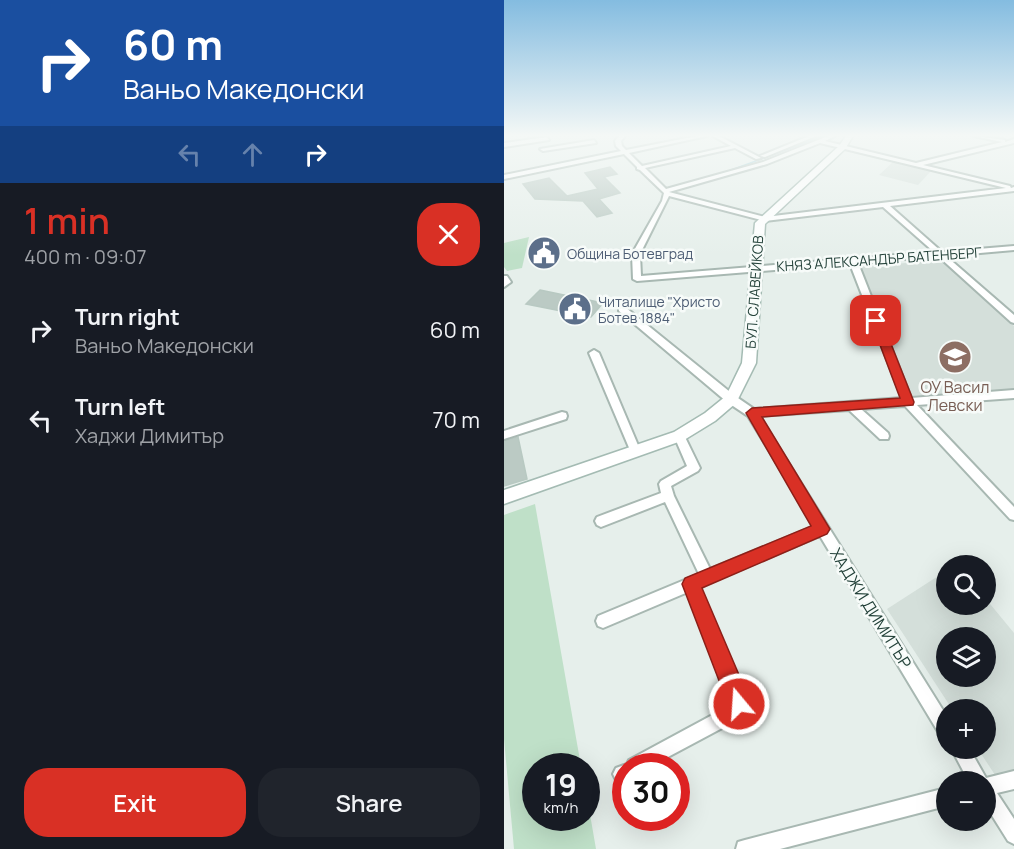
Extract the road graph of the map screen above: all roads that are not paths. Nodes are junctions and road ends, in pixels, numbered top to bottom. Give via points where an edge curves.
1 (648, 176) edge
2 (706, 176) edge
3 (718, 176) edge
4 (811, 176) edge
5 (961, 176) edge
6 (1014, 189) edge
7 (664, 190) junction
8 (885, 205) junction
9 (765, 219) junction
10 (1014, 248) edge
11 (941, 255) junction
12 (853, 261) junction
13 (755, 269) junction
14 (504, 278) edge
15 (504, 285) edge
16 (622, 309) dead end
17 (1014, 320) edge
18 (594, 353) dead end
19 (1014, 394) edge
20 (731, 399) junction
21 (908, 402) junction
22 (851, 406) junction
23 (752, 413) junction
24 (562, 416) dead end
25 (504, 435) edge
26 (679, 436) junction
27 (884, 436) dead end
28 (635, 450) junction
29 (668, 496) junction
30 (504, 497) edge
31 (1014, 515) edge
32 (601, 521) dead end
33 (822, 529) junction
34 (707, 577) junction
35 (691, 584) junction
36 (603, 621) dead end
37 (936, 713) edge
38 (661, 753) edge
39 (1014, 780) edge
40 (996, 786) edge
41 (936, 800) edge
42 (996, 805) edge
43 (1014, 835) edge
44 (745, 849) edge

1 - 7 street
2 - 7 street
3 - 7 street
4 - 9 street, БУЛ. СЛАВЕЙКОВ
5 - 6 street
6 - 8 street
7 - 9 street
7 - 13 street, КНЯЗ АЛЕКСАНДЪР БАТЕНБЕРГ via 665,201 636,254 636,279
8 - 9 street
8 - 11 street
9 - 13 street, БУЛ. СЛАВЕЙКОВ via 759,228
10 - 11 street, КНЯЗ АЛЕКСАНДЪР БАТЕНБЕРГ
11 - 12 street, КНЯЗ АЛЕКСАНДЪР БАТЕНБЕРГ
11 - 17 street
12 - 13 street, КНЯЗ АЛЕКСАНДЪР БАТЕНБЕРГ
12 - 21 street
13 - 20 street, БУЛ. СЛАВЕЙКОВ via 749,363
14 - 15 street
16 - 20 street, ХАДЖИ ДИМИТЪР
18 - 28 street
19 - 21 street
20 - 23 street, ХАДЖИ ДИМИТЪР
20 - 26 street
21 - 22 street
21 - 31 street
22 - 23 street
22 - 27 street
23 - 33 street, ХАДЖИ ДИМИТЪР
24 - 25 street
26 - 28 street
26 - 29 street via 694,468 665,484
28 - 30 street
29 - 32 street
29 - 34 street
33 - 34 street
33 - 37 street, ХАДЖИ ДИМИТЪР
34 - 35 street
35 - 36 street
35 - 38 street via 739,704 735,712
39 - 40 street
41 - 44 street
42 - 43 street

